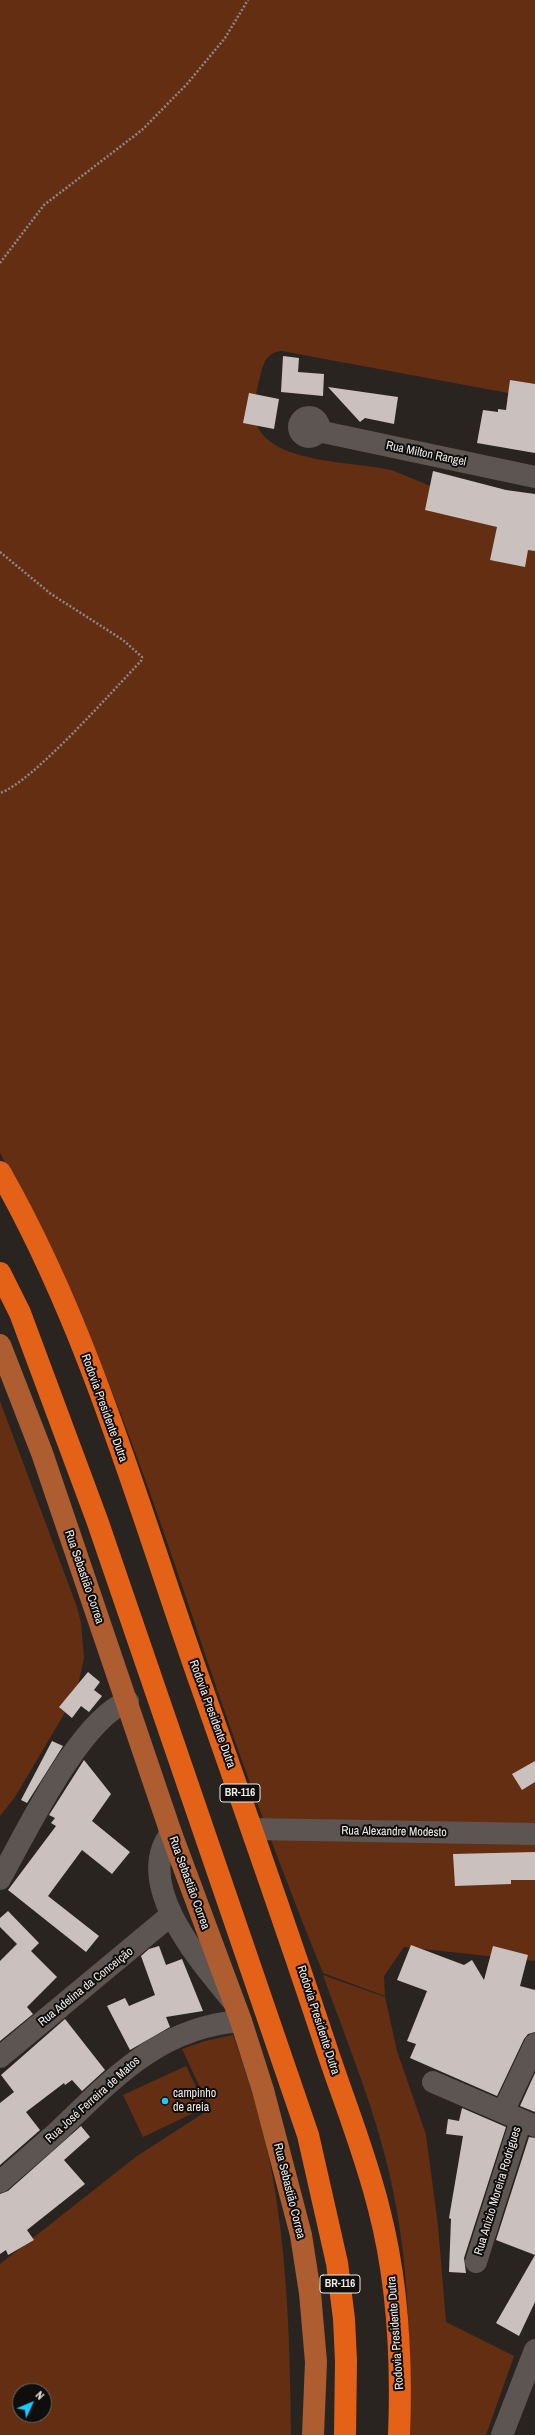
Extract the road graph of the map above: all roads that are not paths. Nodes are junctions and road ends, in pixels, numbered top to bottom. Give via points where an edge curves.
1 (318, 431) dead end
2 (535, 477) edge
3 (0, 1172) edge
4 (0, 1273) edge
5 (0, 1345) edge
6 (128, 1701) junction
7 (253, 1829) junction
8 (171, 1833) junction
9 (535, 1834) edge
10 (0, 1879) edge
11 (171, 1915) junction
12 (237, 2012) junction
13 (535, 2044) edge
14 (326, 2046) junction
15 (0, 2057) edge
16 (433, 2082) dead end
17 (520, 2119) edge
18 (0, 2182) edge
19 (476, 2262) dead end
20 (535, 2350) edge
21 (313, 2435) edge
22 (345, 2435) edge
23 (399, 2435) edge
24 (406, 2435) edge
25 (502, 2435) edge

1 - 2 street, Rua Milton Rangel
3 - 7 highway, Rodovia Presidente Dutra / BR-116 via 18,1203 74,1324
4 - 22 highway, BR-116 via 20,1313 94,1512 308,2135 337,2263 344,2319
5 - 6 main road, Rua Sebastião Correa via 42,1453
6 - 8 main road, Rua Sebastião Correa
6 - 10 street via 113,1708 93,1728 68,1760
7 - 9 street, Rua Alexandre Modesto
7 - 14 highway, Rodovia Presidente Dutra / BR-116
8 - 11 street via 163,1848 160,1864 163,1891
8 - 12 main road, Rua Sebastião Correa
11 - 12 street
11 - 15 street, Rua Adelina da Conceição
12 - 18 street, Rua José Ferreira de Matos via 221,2023 176,2036 144,2054 111,2080
12 - 21 main road, Rua Sebastião Correa via 263,2090 301,2235 310,2293 316,2362
13 - 17 street, Rua Anizio Moreira Rodrigues
14 - 23 highway, Rodovia Presidente Dutra / BR-116 via 380,2211 394,2286 400,2370
14 - 24 highway via 367,2137 390,2217 402,2277 408,2331 410,2387
16 - 17 street
17 - 19 street, Rua Anizio Moreira Rodrigues
20 - 25 street

